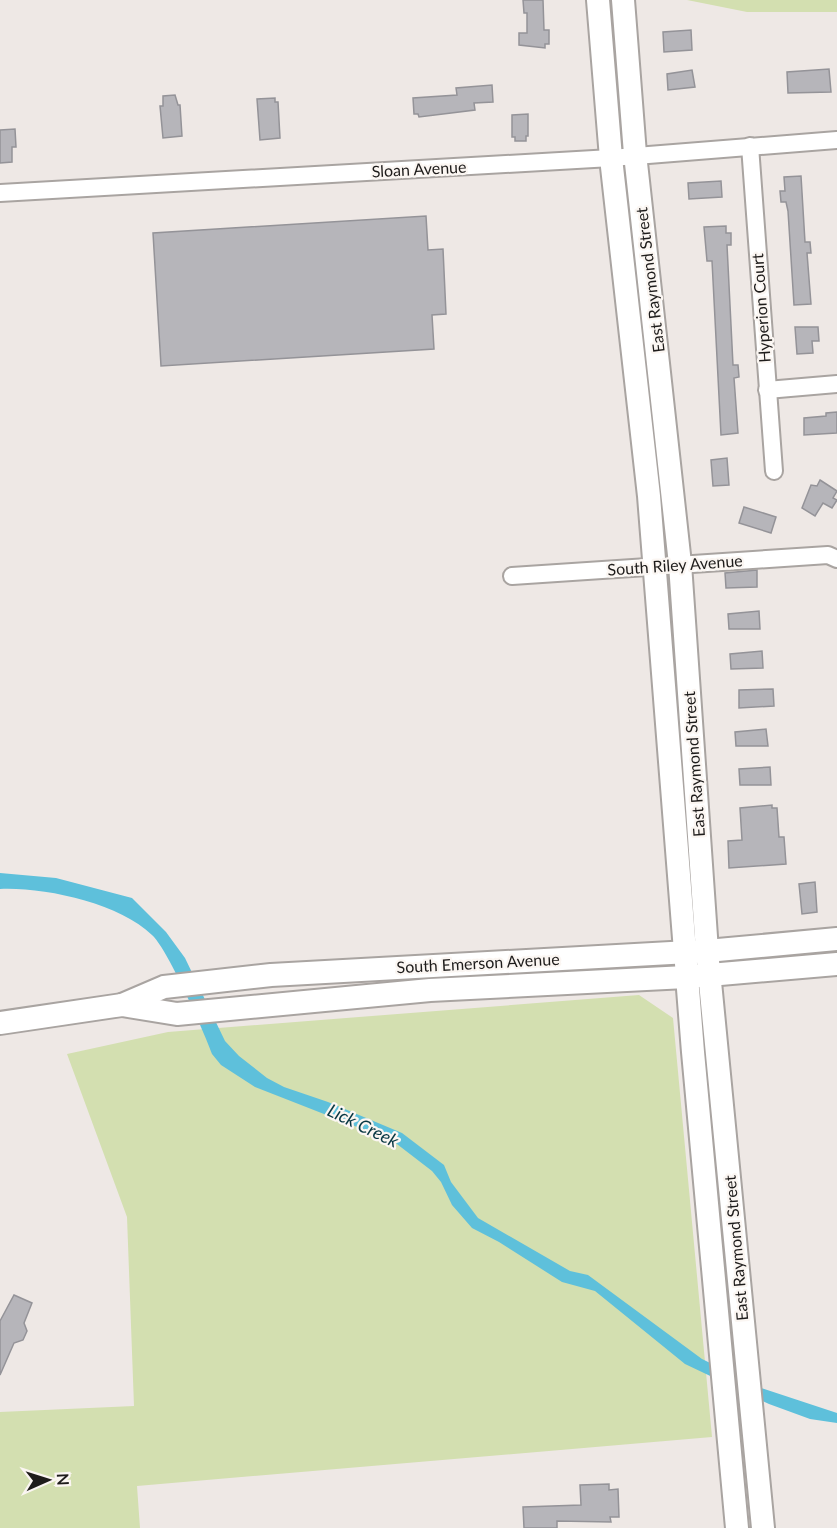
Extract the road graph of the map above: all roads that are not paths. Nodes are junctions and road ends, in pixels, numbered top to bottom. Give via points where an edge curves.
1 (598, 0) edge
2 (623, 0) edge
3 (837, 140) edge
4 (750, 146) junction
5 (635, 154) junction
6 (611, 158) junction
7 (0, 193) edge
8 (837, 384) edge
9 (768, 390) junction
10 (774, 471) dead end
11 (837, 559) edge
12 (680, 564) junction
13 (655, 566) junction
14 (513, 576) dead end
15 (837, 939) edge
16 (696, 952) junction
17 (837, 964) edge
18 (710, 975) junction
19 (686, 977) junction
20 (122, 1005) junction
21 (0, 1023) edge
22 (737, 1528) edge
23 (763, 1528) edge

1 - 6 main road, East Raymond Street
2 - 5 main road, East Raymond Street
3 - 4 street, Sloan Avenue
4 - 5 street, Sloan Avenue
4 - 9 street, Hyperion Court
5 - 6 street, Sloan Avenue
5 - 12 main road, East Raymond Street
6 - 7 street, Sloan Avenue
6 - 13 main road, East Raymond Street
8 - 9 street
9 - 10 street, Hyperion Court
11 - 12 street, South Riley Avenue via 828,555
12 - 13 street, South Riley Avenue
12 - 16 main road, East Raymond Street
13 - 14 street, South Riley Avenue
13 - 16 main road, East Raymond Street
15 - 16 main road, South Emerson Avenue
16 - 18 main road, East Raymond Street
16 - 19 main road, East Raymond Street
16 - 20 main road, South Emerson Avenue via 216,980 164,987
17 - 18 main road, South Emerson Avenue
18 - 19 main road, South Emerson Avenue
18 - 23 main road, East Raymond Street
19 - 20 main road, South Emerson Avenue via 430,990 177,1014
19 - 22 main road, East Raymond Street
20 - 21 main road, South Emerson Avenue

